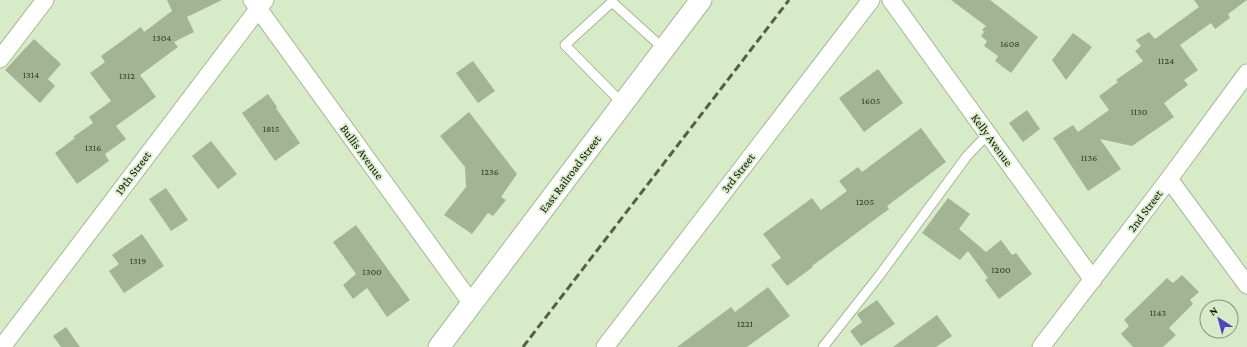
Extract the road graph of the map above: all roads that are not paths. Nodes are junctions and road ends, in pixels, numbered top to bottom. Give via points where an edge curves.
1 (45, 0) edge
2 (701, 0) edge
3 (872, 0) edge
4 (891, 0) edge
5 (258, 3) edge
6 (664, 49) junction
7 (0, 60) edge
8 (1247, 72) edge
9 (623, 104) junction
10 (988, 134) junction
11 (1169, 179) junction
12 (1093, 280) junction
13 (1247, 285) edge
14 (472, 304) junction
15 (2, 347) edge
16 (439, 347) edge
17 (605, 347) edge
18 (823, 347) edge
19 (1042, 347) edge

1 - 7 street
2 - 6 street, East Railroad Street
3 - 17 street, 3rd Street
4 - 10 street, Kelly Avenue
5 - 14 street, Bullis Avenue
5 - 15 street, 19th Street
6 - 9 street, East Railroad Street
6 - 9 lane via 612,2 566,45
8 - 11 street, 2nd Street
9 - 14 street, East Railroad Street
10 - 12 street, Kelly Avenue
10 - 18 lane via 967,156
11 - 12 street, 2nd Street
11 - 13 street
12 - 19 street, 2nd Street
14 - 16 street, East Railroad Street

